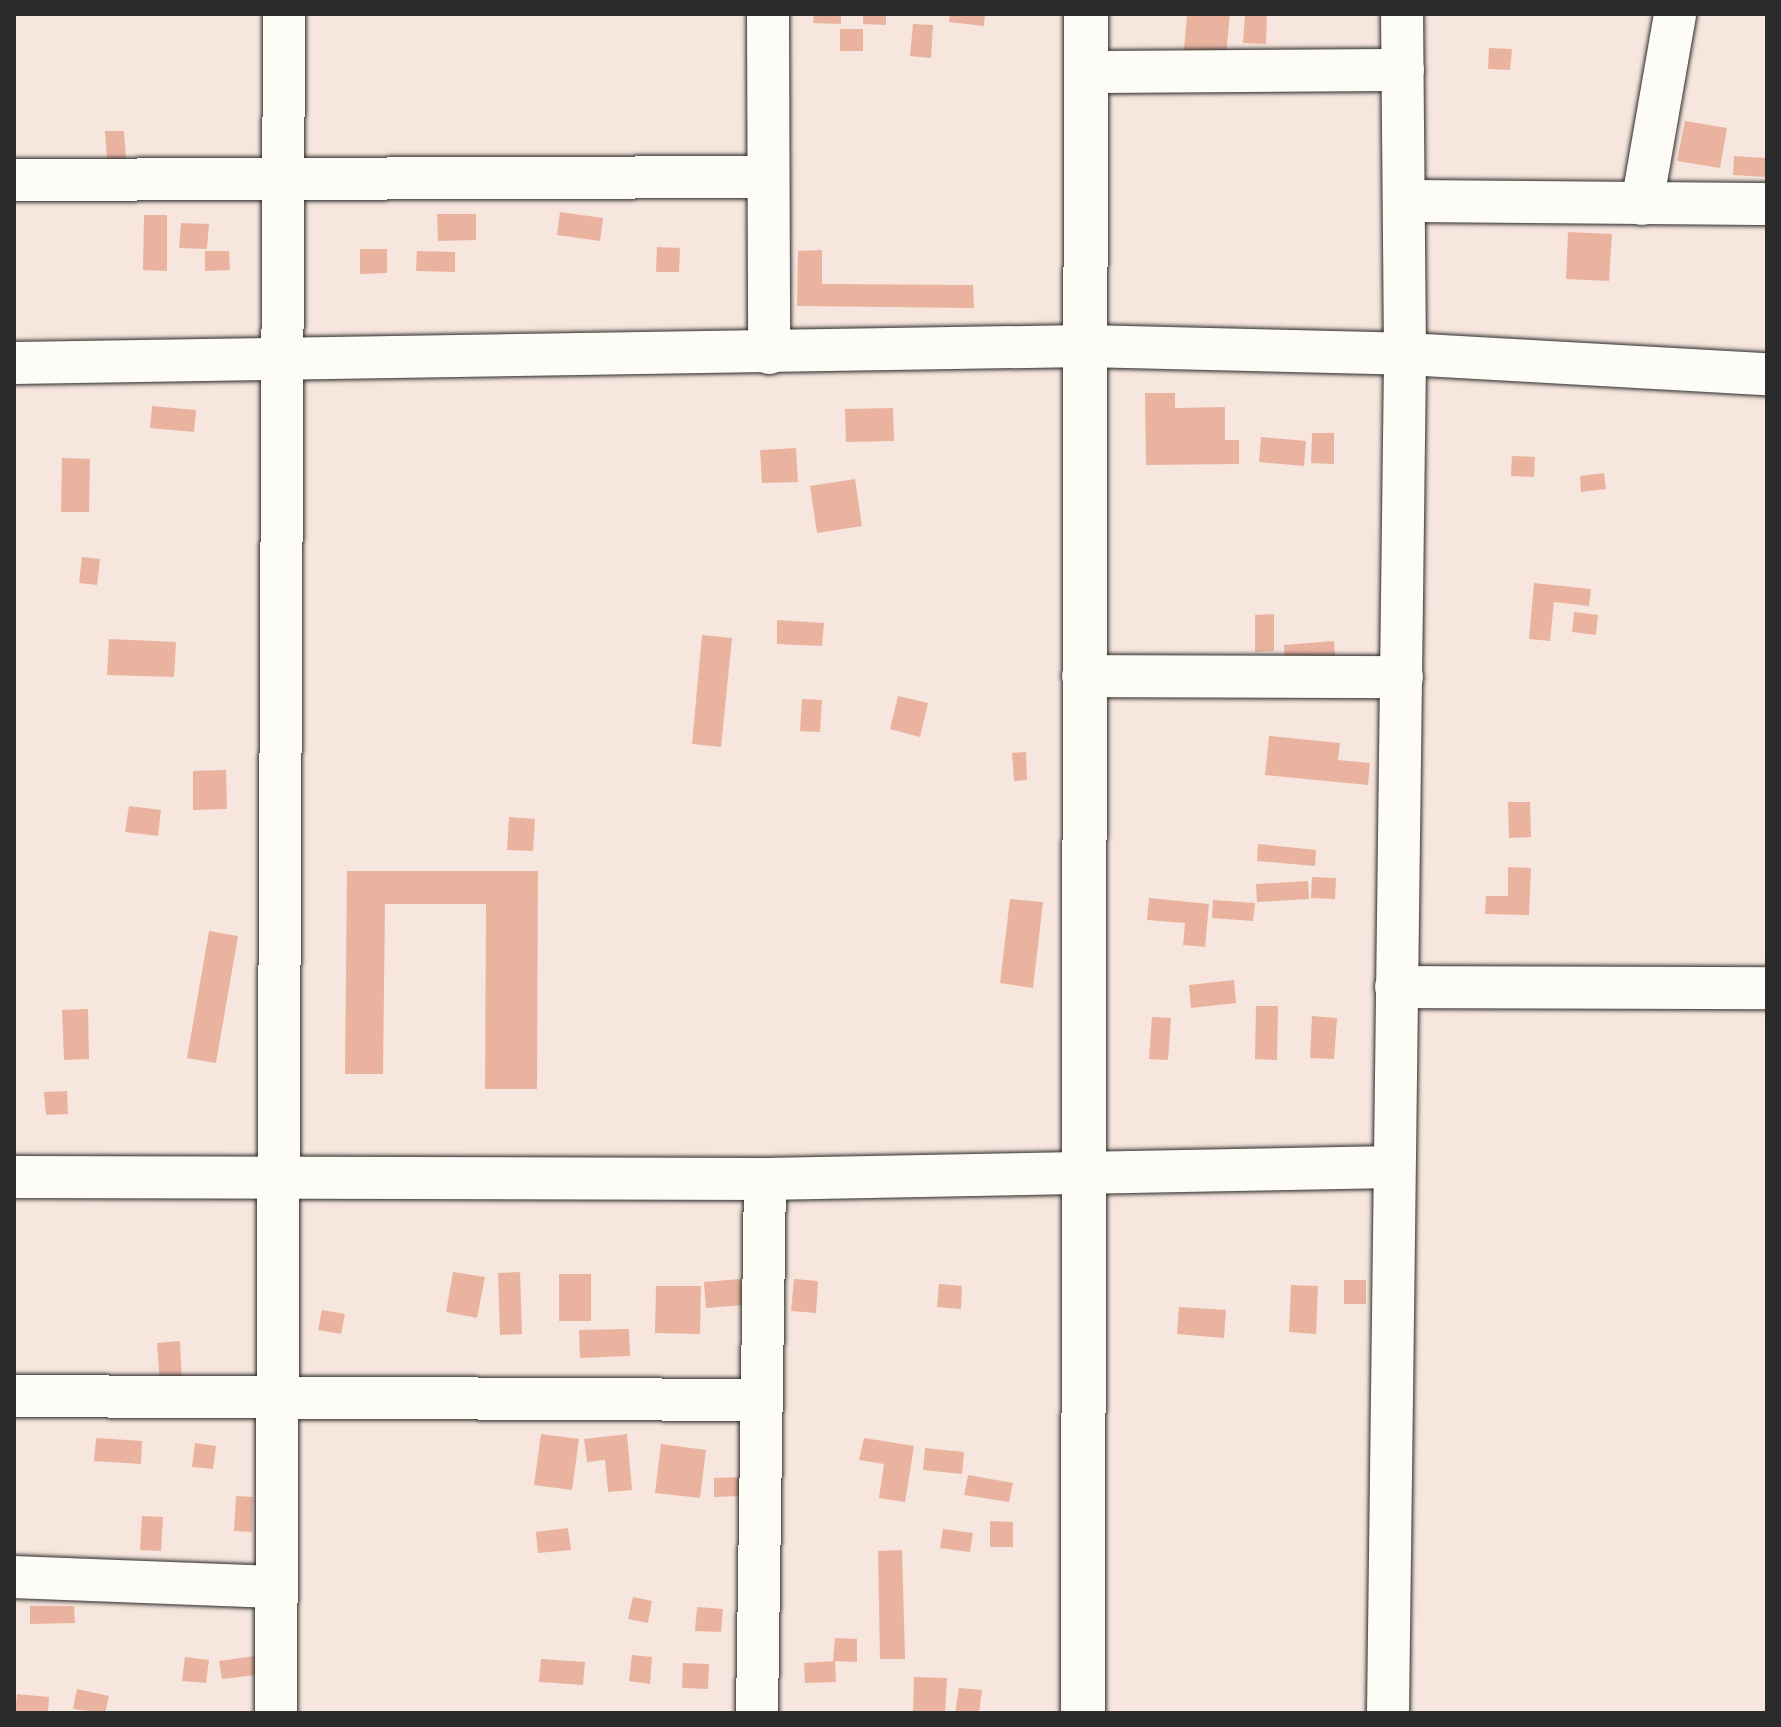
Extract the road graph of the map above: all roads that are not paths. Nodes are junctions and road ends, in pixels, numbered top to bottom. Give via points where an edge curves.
1 (284, 14) edge
2 (768, 14) edge
3 (1086, 14) edge
4 (1402, 14) edge
5 (1675, 14) edge
6 (1403, 70) junction
7 (1086, 72) junction
8 (768, 177) junction
9 (287, 178) junction
10 (14, 180) edge
11 (1406, 201) junction
12 (1642, 204) junction
13 (1767, 204) edge
14 (1085, 346) junction
15 (769, 353) junction
16 (1405, 354) junction
17 (284, 360) junction
18 (14, 363) edge
19 (1767, 374) edge
20 (1083, 676) junction
21 (1402, 677) junction
22 (1396, 987) junction
23 (1767, 988) edge
24 (1394, 1167) junction
25 (1084, 1173) junction
26 (14, 1177) edge
27 (282, 1179) junction
28 (765, 1179) junction
29 (14, 1396) edge
30 (280, 1400) junction
31 (759, 1400) junction
32 (14, 1577) edge
33 (274, 1587) junction
34 (276, 1713) edge
35 (757, 1713) edge
36 (1083, 1713) edge
37 (1388, 1713) edge

1 - 9 street
2 - 8 street
3 - 7 main road
4 - 6 street
5 - 12 street
6 - 7 street
6 - 11 street
7 - 14 main road
8 - 9 street
8 - 15 street
9 - 10 street
9 - 17 street
11 - 12 street
11 - 16 street
12 - 13 street
14 - 15 street
14 - 16 street
14 - 20 main road
15 - 17 street
16 - 19 street
16 - 21 street
17 - 18 street
17 - 27 street
20 - 21 street
20 - 25 main road
21 - 22 street
22 - 23 street
22 - 24 street
24 - 25 street
24 - 37 street
25 - 28 street
25 - 36 main road
26 - 27 street
27 - 28 street
27 - 30 street
28 - 31 street
29 - 30 street
30 - 31 street
30 - 33 street
31 - 35 street
32 - 33 street
33 - 34 street

